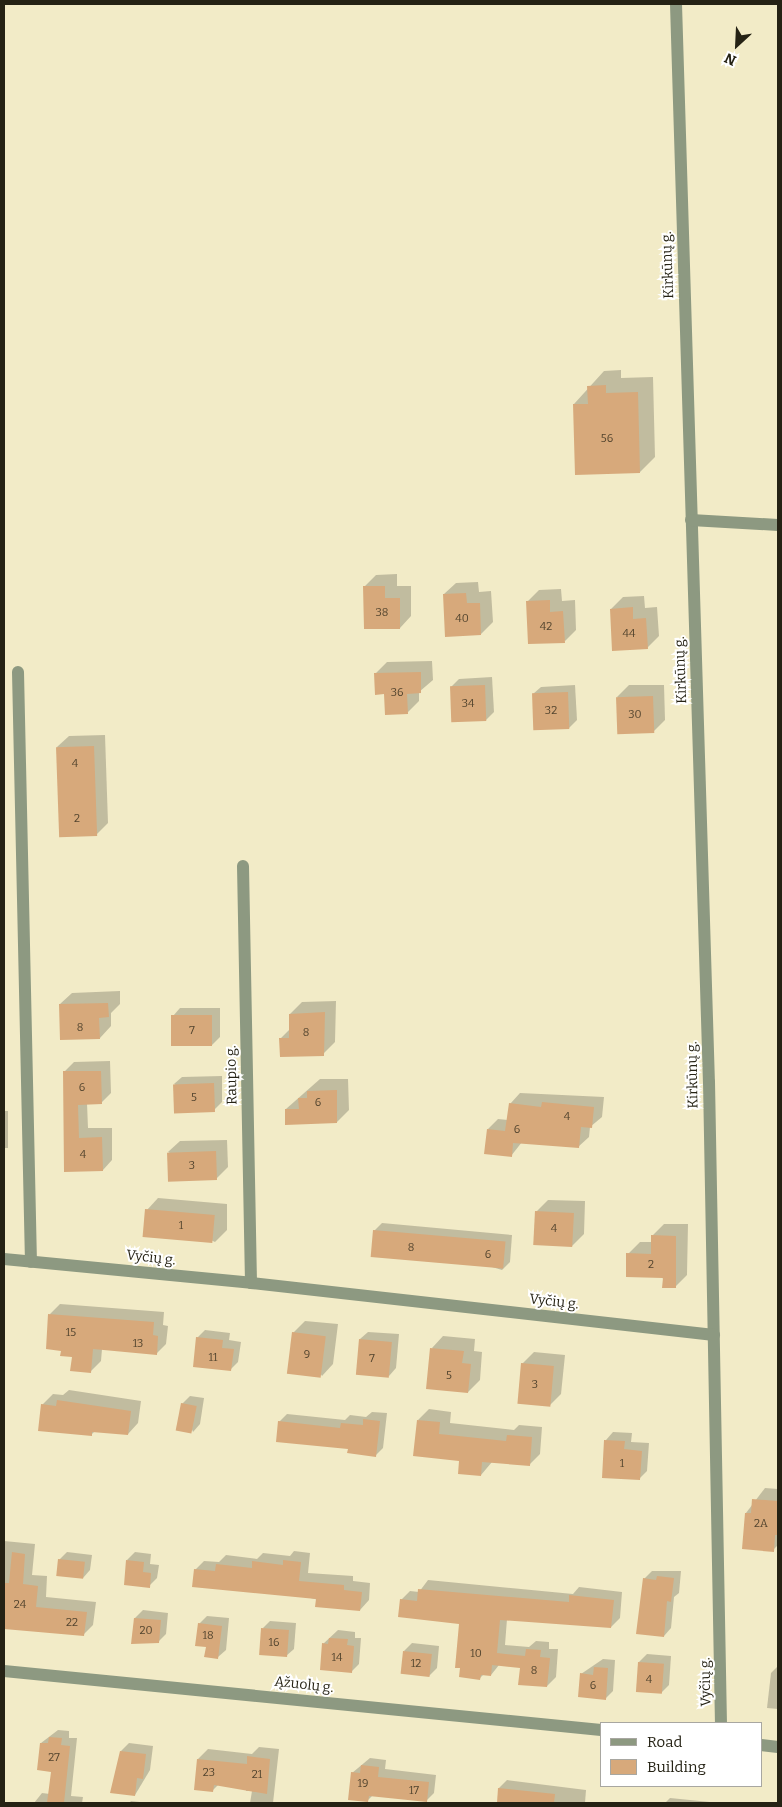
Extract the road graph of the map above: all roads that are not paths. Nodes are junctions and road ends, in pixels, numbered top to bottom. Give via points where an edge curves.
1 (676, 4) edge
2 (691, 520) junction
3 (778, 525) edge
4 (18, 672) dead end
5 (243, 866) dead end
6 (4, 1259) edge
7 (31, 1262) junction
8 (251, 1283) junction
9 (714, 1335) junction
10 (4, 1670) edge
11 (722, 1722) edge
12 (600, 1730) edge
13 (762, 1745) edge
14 (778, 1747) edge

1 - 2 street, Kirkūnų g.
2 - 3 street
2 - 9 street, Kirkūnų g.
4 - 7 street
5 - 8 street, Raupio g.
6 - 7 street, Vyčių g.
7 - 8 street, Vyčių g.
8 - 9 street, Vyčių g.
9 - 11 street, Vyčių g.
10 - 12 street, Ąžuolų g.
13 - 14 street

